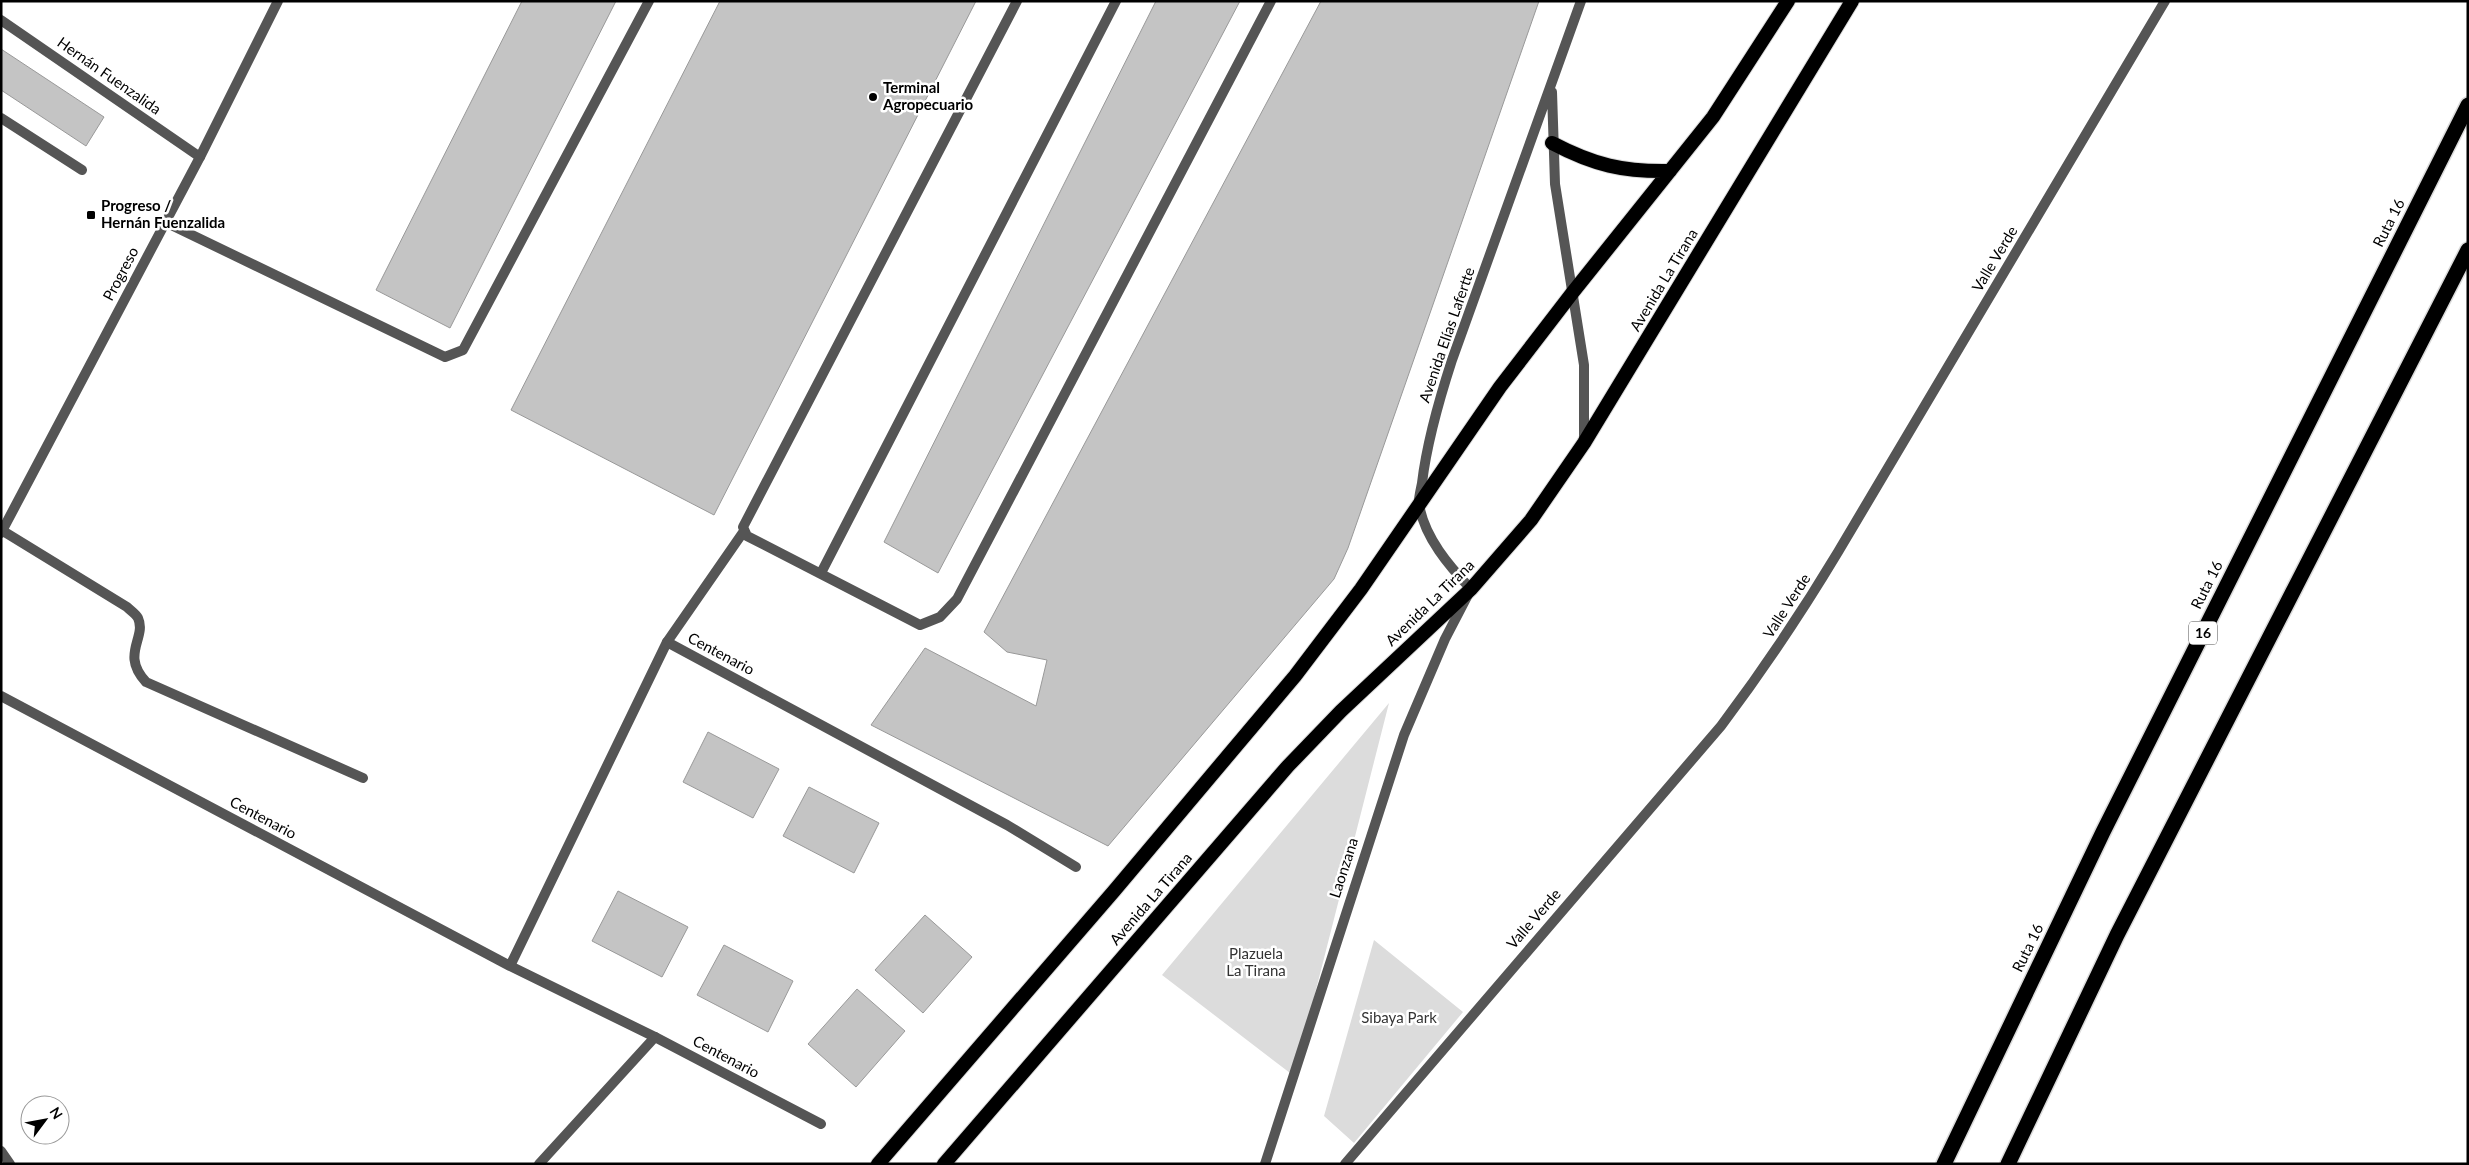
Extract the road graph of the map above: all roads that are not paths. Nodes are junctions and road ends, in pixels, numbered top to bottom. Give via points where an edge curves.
1 (278, 1) edge
2 (649, 1) edge
3 (1017, 1) edge
4 (1116, 1) edge
5 (1271, 1) edge
6 (1580, 1) edge
7 (1788, 1) edge
8 (1852, 1) edge
9 (2165, 1) edge
10 (1, 20) edge
11 (1552, 84) junction
12 (2468, 105) edge
13 (1, 118) edge
14 (1552, 143) junction
15 (200, 157) junction
16 (82, 170) dead end
17 (1670, 171) junction
18 (165, 222) junction
19 (2468, 250) edge
20 (1573, 292) junction
21 (1584, 443) junction
22 (1419, 504) junction
23 (744, 531) junction
24 (2, 532) edge
25 (821, 573) junction
26 (1471, 589) junction
27 (666, 642) junction
28 (1, 696) edge
29 (363, 778) dead end
30 (1076, 867) dead end
31 (510, 966) junction
32 (655, 1037) junction
33 (821, 1124) dead end
34 (1, 1151) edge
35 (10, 1164) edge
36 (538, 1164) edge
37 (878, 1164) edge
38 (944, 1164) edge
39 (1265, 1164) edge
40 (1345, 1164) edge
41 (1944, 1164) edge
42 (2008, 1164) edge

1 - 15 street, Progreso
2 - 18 street via 463,350 454,355 445,357
3 - 23 street via 743,526
4 - 25 street
5 - 25 street via 957,599 940,617 920,625
6 - 11 street, Avenida Elías Lafertte
7 - 17 highway via 1713,117
8 - 21 highway, Avenida La Tirana
9 - 40 street, Valle Verde via 1818,586 1765,668 1721,726
10 - 15 street, Hernán Fuenzalida
11 - 14 street, Avenida Elías Lafertte
11 - 22 street, Avenida Elías Lafertte via 1440,395
12 - 41 highway, Ruta 16 / 16 via 2103,832
13 - 16 street
14 - 17 highway via 1606,167 1637,172
14 - 20 street, Avenida Elías Lafertte via 1561,226
15 - 18 street, Progreso
17 - 20 highway
18 - 24 street, Progreso
19 - 42 highway via 2117,935
20 - 21 street, Avenida Elías Lafertte via 1584,365
20 - 22 highway via 1500,387
21 - 26 highway, Avenida La Tirana via 1531,520
22 - 26 street, Avenida Elías Lafertte via 1427,529 1440,552
22 - 37 highway via 1361,589 1233,751
23 - 25 street via 747,536
23 - 27 street
24 - 29 street via 137,616 135,669 146,682
26 - 38 highway, Avenida La Tirana via 1288,766
26 - 39 street, Laonzana via 1445,639 1404,735
27 - 30 street, Centenario via 1007,825
27 - 31 street, Centenario
28 - 31 street, Centenario
31 - 32 street, Centenario
32 - 33 street, Centenario
32 - 36 street
34 - 35 street

